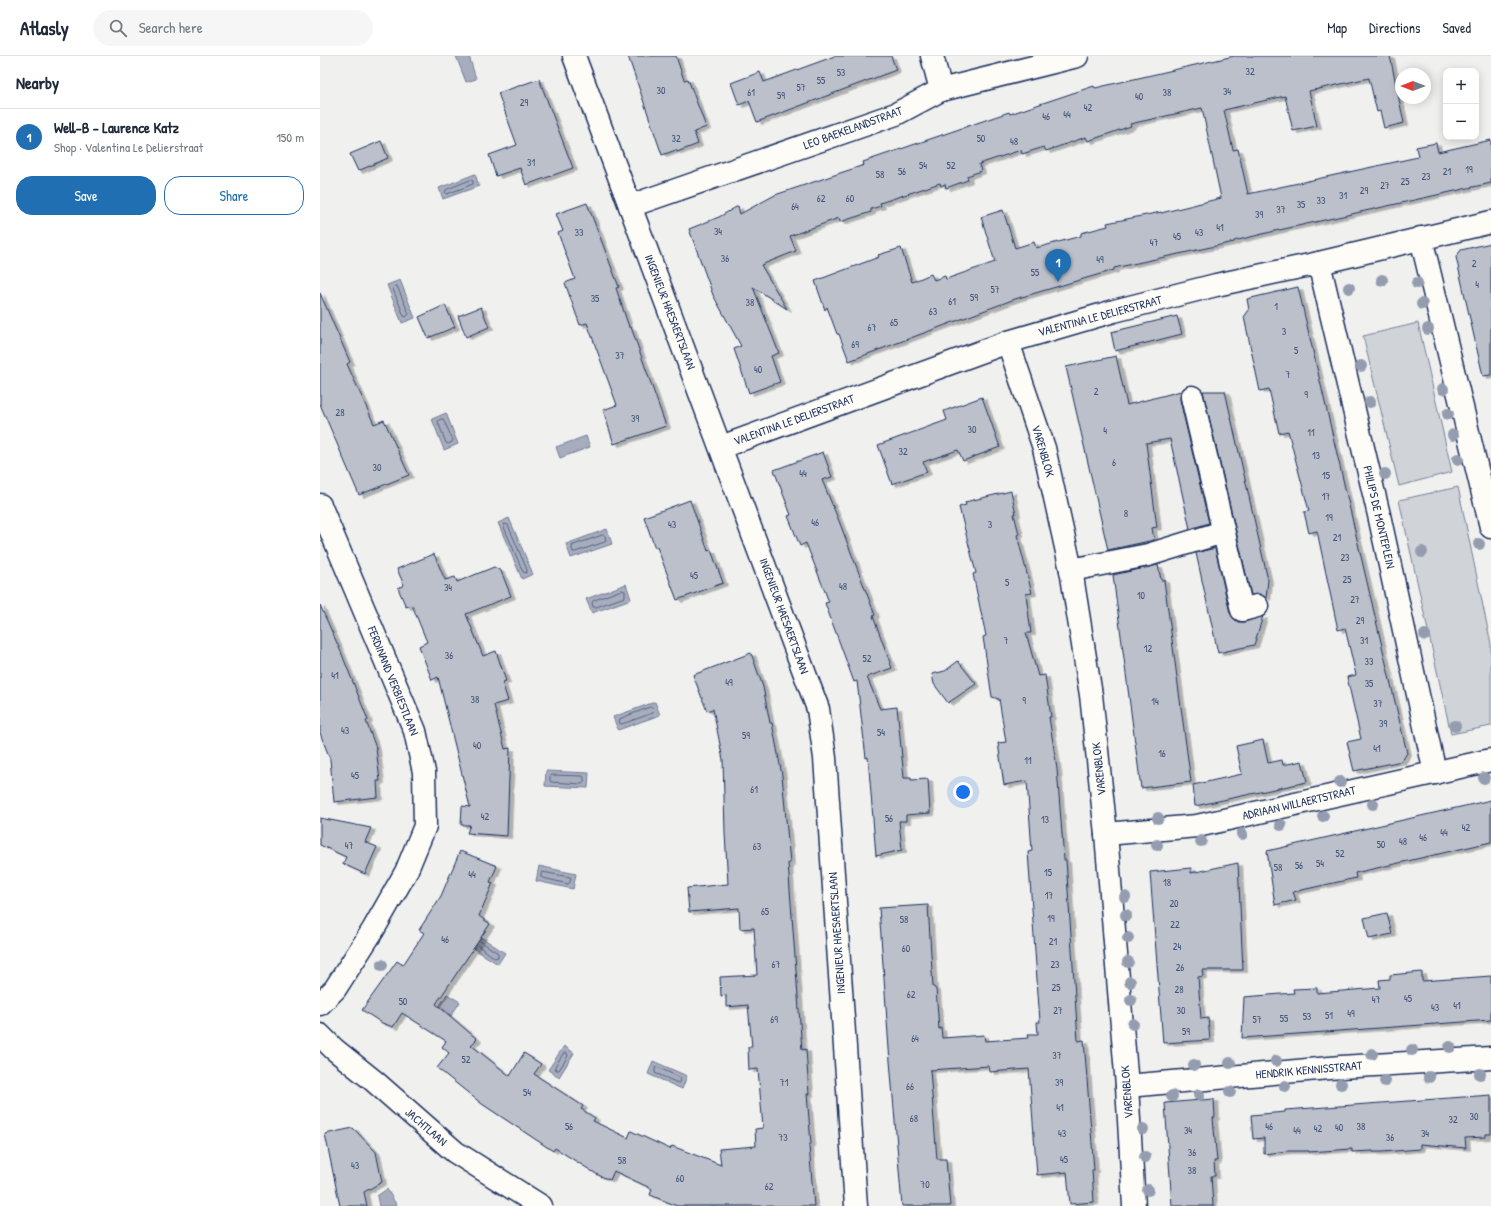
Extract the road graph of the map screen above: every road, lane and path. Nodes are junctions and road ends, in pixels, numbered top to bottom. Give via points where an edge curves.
1 (574, 56) edge
2 (932, 56) edge
3 (1077, 56) edge
4 (941, 90) junction
5 (630, 206) junction
6 (1491, 222) edge
7 (1421, 238) junction
8 (1318, 263) junction
9 (1008, 342) junction
10 (1192, 397) dead end
11 (721, 447) junction
12 (1487, 492) edge
13 (320, 505) edge
14 (1491, 527) edge
15 (1223, 532) junction
16 (1072, 570) junction
17 (1257, 606) dead end
18 (1491, 760) edge
19 (1435, 773) junction
20 (1106, 834) junction
21 (320, 1004) edge
22 (320, 1035) edge
23 (1491, 1058) edge
24 (1127, 1086) junction
25 (542, 1206) edge
26 (856, 1206) edge
27 (1134, 1206) edge

1 - 5 street, INGENIEUR HAESAERTSLAAN
2 - 4 street
3 - 4 street, LEO BAEKELANDSTRAAT
4 - 5 street, LEO BAEKELANDSTRAAT via 896,114
5 - 11 street, INGENIEUR HAESAERTSLAAN
6 - 7 street, VALENTINA LE DELIERSTRAAT
7 - 8 street, VALENTINA LE DELIERSTRAAT
7 - 12 street
8 - 9 street, VALENTINA LE DELIERSTRAAT via 1216,285
8 - 19 street, PHILIPS DE MONTEPLEIN via 1379,515
9 - 11 street, VALENTINA LE DELIERSTRAAT
9 - 16 street, VARENBLOK via 1044,448
10 - 15 street
11 - 26 street, INGENIEUR HAESAERTSLAAN via 818,709 825,758
12 - 14 street
13 - 21 street, FERDINAND VERBIESTLAAN via 415,731 424,772 425,826 406,872 373,930 335,989
15 - 16 street via 1148,555
15 - 17 street via 1242,610
16 - 20 street, VARENBLOK via 1091,695
18 - 19 street, ADRIAAN WILLAERTSTRAAT
19 - 20 street, ADRIAAN WILLAERTSTRAAT via 1197,826
20 - 24 street, VARENBLOK
22 - 25 street, JACHTLAAN via 455,1152
23 - 24 street, HENDRIK KENNISSTRAAT via 1341,1067
24 - 27 street, VARENBLOK

